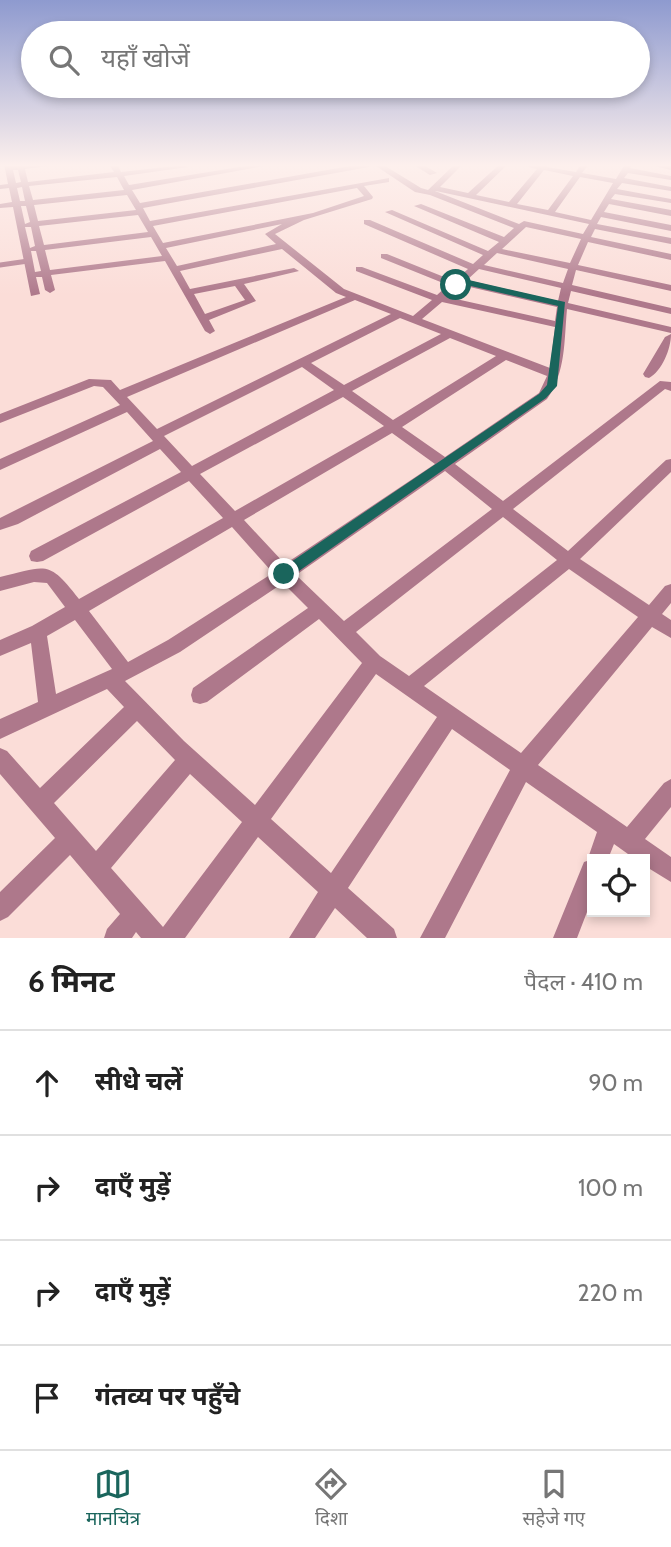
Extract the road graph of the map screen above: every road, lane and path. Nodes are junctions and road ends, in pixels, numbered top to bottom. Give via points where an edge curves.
1 (17, 208) edge
2 (30, 208) edge
3 (146, 208) edge
4 (238, 208) edge
5 (318, 208) edge
6 (338, 208) edge
7 (425, 208) edge
8 (474, 208) edge
9 (525, 208) edge
10 (554, 208) edge
11 (603, 208) edge
12 (643, 208) edge
13 (140, 209) junction
14 (226, 210) junction
15 (389, 212) dead end
16 (323, 213) junction
17 (550, 213) junction
18 (671, 213) edge
19 (301, 218) junction
20 (367, 222) dead end
21 (148, 224) junction
22 (34, 225) junction
23 (21, 226) junction
24 (520, 227) junction
25 (591, 228) junction
26 (671, 228) edge
27 (241, 230) junction
28 (154, 234) junction
29 (505, 241) junction
30 (671, 241) edge
31 (161, 246) junction
32 (282, 246) junction
33 (40, 248) junction
34 (26, 250) junction
35 (257, 251) junction
36 (493, 253) junction
37 (384, 256) dead end
38 (671, 257) edge
39 (168, 258) junction
40 (28, 261) junction
41 (0, 265) edge
42 (476, 267) junction
43 (575, 267) junction
44 (359, 269) dead end
45 (175, 270) junction
46 (294, 271) dead end
47 (46, 274) junction
48 (32, 275) junction
49 (238, 282) junction
50 (458, 283) junction
51 (568, 287) junction
52 (671, 288) edge
53 (50, 290) dead end
54 (188, 292) junction
55 (36, 294) dead end
56 (354, 297) junction
57 (440, 299) junction
58 (562, 304) junction
59 (671, 311) edge
60 (400, 314) junction
61 (203, 318) junction
62 (415, 320) junction
63 (560, 325) junction
64 (671, 330) edge
65 (210, 331) dead end
66 (449, 334) junction
67 (671, 337) edge
68 (505, 355) junction
69 (303, 362) junction
70 (553, 374) junction
71 (649, 374) dead end
72 (671, 387) edge
73 (345, 390) junction
74 (122, 401) junction
75 (0, 419) edge
76 (394, 426) junction
77 (157, 439) junction
78 (445, 464) junction
79 (671, 464) edge
80 (0, 465) edge
81 (189, 474) junction
82 (504, 509) junction
83 (233, 520) junction
84 (0, 524) edge
85 (37, 556) dead end
86 (569, 560) junction
87 (284, 574) junction
88 (0, 584) edge
89 (671, 591) edge
90 (320, 609) junction
91 (76, 610) junction
92 (650, 615) junction
93 (671, 630) edge
94 (37, 632) junction
95 (343, 632) junction
96 (0, 648) edge
97 (374, 662) junction
98 (117, 676) junction
99 (410, 686) junction
100 (200, 695) dead end
101 (138, 707) junction
102 (48, 708) junction
103 (450, 715) junction
104 (0, 729) edge
105 (0, 758) edge
106 (190, 759) junction
107 (523, 766) junction
108 (671, 790) edge
109 (39, 803) junction
110 (257, 821) junction
111 (610, 828) junction
112 (70, 839) junction
113 (628, 842) junction
114 (599, 854) edge
115 (96, 868) junction
116 (671, 871) edge
117 (587, 883) edge
118 (333, 890) junction
119 (0, 909) edge
120 (136, 914) junction
121 (116, 938) edge
122 (157, 938) edge
123 (170, 938) edge
124 (301, 938) edge
125 (385, 938) edge
126 (432, 938) edge
127 (565, 938) edge

1 - 23 street
2 - 22 street
3 - 13 street
4 - 14 street
5 - 16 street
6 - 16 street
7 - 29 street
8 - 24 street
9 - 17 street
10 - 17 street
11 - 25 street
12 - 18 street
13 - 21 street
13 - 22 street
14 - 21 street
14 - 27 street
15 - 36 street
16 - 19 street
17 - 25 street
19 - 27 street
19 - 32 street via 270,232
20 - 42 street
21 - 28 street
22 - 23 street
22 - 33 street
23 - 34 street
24 - 25 street
24 - 29 street
25 - 26 street
25 - 30 street
25 - 38 street
25 - 43 street
27 - 31 street
27 - 35 street
28 - 31 street
28 - 33 street
29 - 36 street
31 - 39 street
32 - 35 street
32 - 56 street via 329,284
33 - 34 street
33 - 47 street
34 - 40 street
35 - 45 street
36 - 42 street
36 - 43 street
37 - 50 street
39 - 45 street
39 - 47 street
40 - 41 lane
40 - 48 street
42 - 50 street
42 - 51 street
43 - 51 street
43 - 52 street
44 - 57 street
45 - 54 street
46 - 49 street
47 - 48 street
47 - 53 street
48 - 55 street
49 - 54 street
49 - 61 street via 251,301
50 - 57 street
50 - 58 street
51 - 58 street
51 - 59 street
54 - 61 street
56 - 60 street
56 - 74 street
57 - 62 street
57 - 63 street
58 - 63 street
58 - 64 street
60 - 62 street
60 - 69 street
61 - 65 street
62 - 66 street
63 - 70 street
66 - 68 street
66 - 73 street
67 - 71 street
68 - 70 street
68 - 76 street
69 - 73 street
69 - 77 street
70 - 78 street via 552,386 543,396
72 - 82 street via 664,384
73 - 76 street
73 - 81 street
74 - 75 street via 107,383 99,381
74 - 77 street
74 - 80 street
76 - 78 street
76 - 83 street
77 - 81 street
77 - 84 street
78 - 82 street
78 - 87 street
79 - 86 street
81 - 83 street
81 - 85 street
82 - 86 street
82 - 95 street
83 - 87 street
83 - 91 street
86 - 92 street
86 - 99 street
87 - 90 street
87 - 98 street via 174,646
88 - 91 street via 48,575
89 - 92 street
90 - 95 street
90 - 100 street
91 - 94 street
91 - 98 street
92 - 93 street
92 - 107 street
94 - 96 street
94 - 102 street
95 - 97 street
97 - 99 street
97 - 110 street
98 - 101 street
98 - 102 street
99 - 103 street
101 - 106 street
101 - 109 street
102 - 104 street
103 - 107 street
103 - 118 street
105 - 109 street
106 - 110 street
106 - 115 street
107 - 111 street
107 - 126 street
108 - 113 street
109 - 112 street
110 - 118 street
110 - 123 street
111 - 113 street
111 - 114 street
112 - 115 street
112 - 119 street
113 - 116 street
115 - 120 street
117 - 127 street
118 - 124 street
118 - 125 street
120 - 121 street
120 - 122 street

